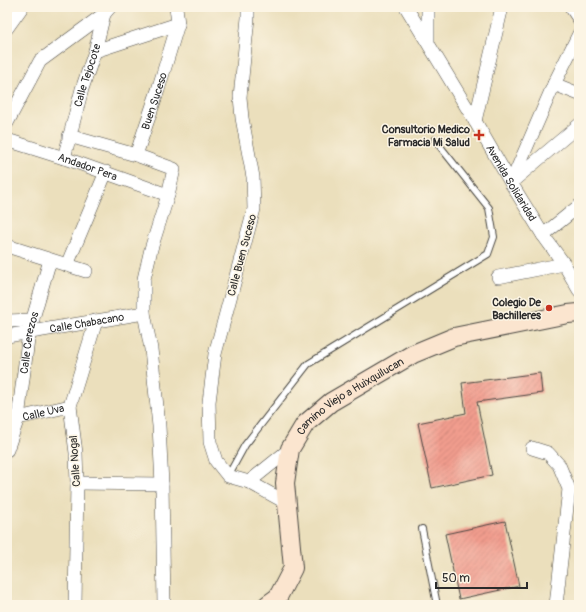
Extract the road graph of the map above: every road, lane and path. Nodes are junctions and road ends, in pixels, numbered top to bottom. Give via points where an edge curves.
1 (22, 7) edge
2 (176, 7) edge
3 (248, 7) edge
4 (406, 7) edge
5 (428, 7) edge
6 (502, 7) edge
7 (571, 7) edge
8 (107, 11) edge
9 (579, 19) edge
10 (178, 24) junction
11 (7, 28) edge
12 (579, 34) edge
13 (428, 44) junction
14 (95, 51) junction
15 (554, 84) junction
16 (579, 94) edge
17 (475, 121) junction
18 (7, 123) edge
19 (579, 124) edge
20 (69, 136) junction
21 (7, 140) edge
22 (435, 140) dead end
23 (136, 155) junction
24 (64, 158) junction
25 (106, 172) junction
26 (511, 182) junction
27 (168, 195) junction
28 (579, 206) edge
29 (543, 235) junction
30 (7, 246) edge
31 (50, 260) junction
32 (564, 264) junction
33 (67, 265) junction
34 (86, 272) dead end
35 (498, 277) dead end
36 (579, 289) edge
37 (144, 313) junction
38 (579, 313) edge
39 (33, 320) junction
40 (7, 321) edge
41 (96, 321) junction
42 (29, 332) junction
43 (7, 336) edge
44 (70, 406) junction
45 (18, 418) junction
46 (532, 448) dead end
47 (290, 449) junction
48 (7, 450) edge
49 (228, 476) junction
50 (249, 482) junction
51 (77, 483) junction
52 (162, 484) junction
53 (287, 503) junction
54 (422, 529) dead end
55 (75, 605) edge
56 (164, 605) edge
57 (267, 605) edge
58 (437, 605) edge
59 (556, 605) edge

1 - 11 street
2 - 10 street, Buen Suceso
3 - 49 street, Calle Buen Suceso via 240,97 253,177 254,209 215,354 209,402 210,442 216,461
4 - 13 street, Avenida Solidaridad
5 - 13 street
6 - 17 street
7 - 9 street
8 - 14 street, Calle Tejocote
8 - 18 street via 40,61
10 - 14 street
10 - 23 street, Buen Suceso
12 - 15 street
13 - 17 street, Avenida Solidaridad
14 - 20 street, Calle Tejocote
15 - 16 street
15 - 26 street
17 - 26 street, Avenida Solidaridad
19 - 26 street
20 - 23 street
20 - 24 street, Calle Tejocote
21 - 24 street, Andador Pera
22 - 49 lane via 489,208 494,237 488,254 308,364 245,445
23 - 27 street via 174,169
24 - 25 street, Andador Pera
25 - 27 street, Andador Pera
25 - 33 street
26 - 29 street, Avenida Solidaridad
27 - 37 street via 144,279
28 - 29 street
29 - 32 street, Avenida Solidaridad
30 - 31 street
31 - 33 street
31 - 39 street, Calle Cerezos
32 - 35 street
32 - 36 street, Avenida Solidaridad
33 - 34 street
37 - 41 street, Calle Chabacano
37 - 52 street via 151,349
38 - 47 main road, Camino Viejo a Huixquilucan via 454,337 413,354 331,402 306,424
39 - 40 street
39 - 42 street, Calle Cerezos
41 - 42 street, Calle Chabacano
41 - 44 street, Calle Nogal
42 - 43 street, Calle Chabacano
42 - 45 street, Calle Cerezos
44 - 45 street, Calle Uva
44 - 51 street, Calle Nogal
45 - 48 street, Calle Cerezos
46 - 59 street via 548,453 559,465 569,489
47 - 50 street
47 - 53 main road, Camino Viejo a Huixquilucan via 285,483
49 - 50 street
50 - 53 street
51 - 52 street
51 - 55 street, Calle Nogal
52 - 56 street
53 - 57 main road, Camino Viejo a Huixquilucan via 293,568 278,597
54 - 58 lane

